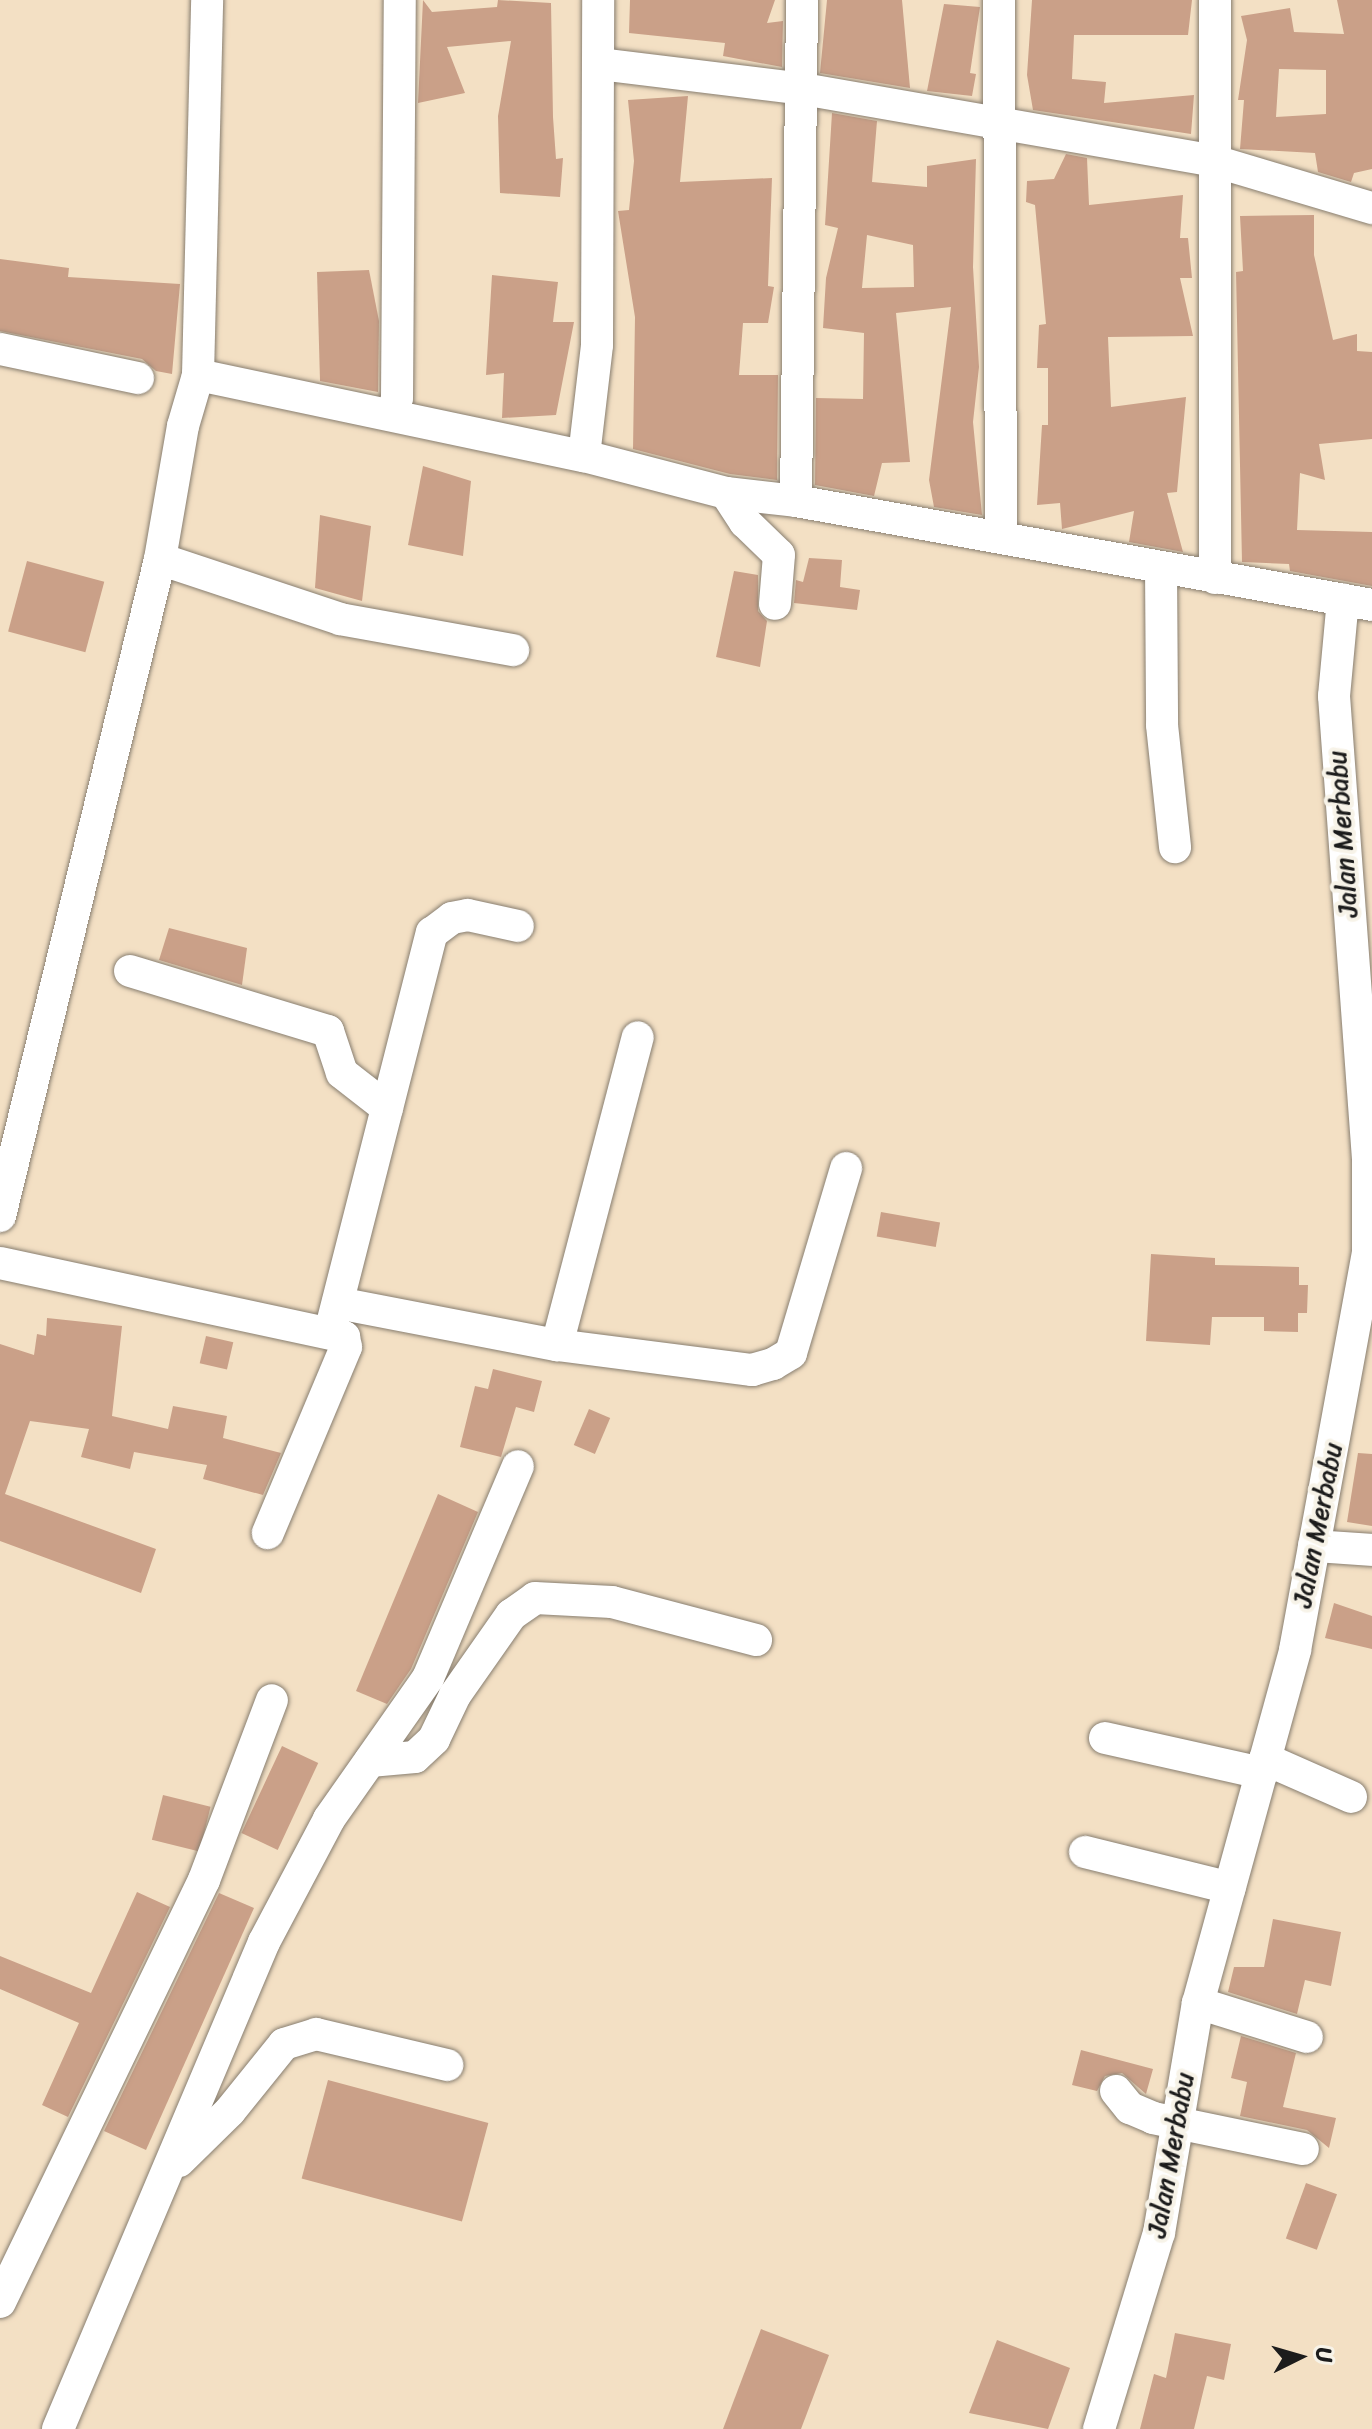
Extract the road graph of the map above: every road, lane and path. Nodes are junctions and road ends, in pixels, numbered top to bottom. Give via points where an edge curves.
1 (207, 0) edge
2 (400, 0) edge
3 (598, 0) edge
4 (802, 0) edge
5 (999, 0) edge
6 (1215, 0) edge
7 (600, 64) junction
8 (803, 89) junction
9 (999, 124) junction
10 (1214, 161) junction
11 (1372, 208) edge
12 (0, 349) edge
13 (198, 375) junction
14 (138, 378) dead end
15 (393, 415) junction
16 (584, 456) junction
17 (726, 493) junction
18 (796, 501) junction
19 (1001, 537) junction
20 (160, 559) junction
21 (1161, 567) junction
22 (1215, 578) junction
23 (1357, 602) edge
24 (775, 604) dead end
25 (513, 650) dead end
26 (1175, 847) dead end
27 (518, 926) dead end
28 (130, 971) dead end
29 (638, 1037) dead end
30 (387, 1108) junction
31 (846, 1168) dead end
32 (0, 1216) edge
33 (0, 1263) edge
34 (334, 1317) junction
35 (557, 1345) junction
36 (518, 1466) dead end
37 (268, 1533) dead end
38 (1314, 1546) junction
39 (1372, 1550) edge
40 (756, 1640) dead end
41 (272, 1700) dead end
42 (1105, 1738) dead end
43 (370, 1761) junction
44 (1264, 1766) junction
45 (1351, 1797) dead end
46 (1085, 1852) dead end
47 (1230, 1888) junction
48 (1198, 2003) junction
49 (1307, 2037) dead end
50 (447, 2065) dead end
51 (1116, 2091) dead end
52 (1179, 2121) junction
53 (1303, 2149) dead end
54 (168, 2172) junction
55 (0, 2302) edge
56 (62, 2426) edge
57 (1099, 2429) edge

1 - 13 street
2 - 15 street
3 - 7 street
4 - 8 street
5 - 9 street
6 - 10 street
7 - 8 street
7 - 16 street via 597,345
8 - 9 street
8 - 18 street
9 - 10 street
9 - 19 street
10 - 11 street
10 - 22 street
12 - 14 street
13 - 15 street
13 - 20 street via 183,426
15 - 16 street
16 - 17 street
17 - 18 street
17 - 24 street via 745,522 779,555
18 - 19 street
19 - 21 street
20 - 25 street via 340,619
20 - 32 street
21 - 22 street
21 - 26 street via 1162,725
22 - 23 street
23 - 38 street, Jalan Merbabu via 1334,696 1371,1215
27 - 30 street via 468,915 452,918 432,933
28 - 30 street via 328,1031 342,1073
29 - 35 street
30 - 34 street
31 - 35 street via 791,1353 752,1370
33 - 34 street
34 - 35 street
34 - 37 street via 346,1347
36 - 43 street via 428,1678
38 - 39 street
38 - 44 street, Jalan Merbabu via 1295,1650
40 - 43 street via 612,1602 535,1598 511,1615 455,1695 434,1739 415,1757
41 - 55 street via 210,1868
42 - 44 street
43 - 54 street via 329,1819 264,1942
44 - 45 street
44 - 47 street, Jalan Merbabu
46 - 47 street
47 - 48 street, Jalan Merbabu
48 - 49 street
48 - 52 street, Jalan Merbabu
50 - 54 street via 316,2034 284,2044 230,2111
51 - 52 street via 1130,2108
52 - 53 street
52 - 57 street, Jalan Merbabu via 1159,2233
54 - 56 street

